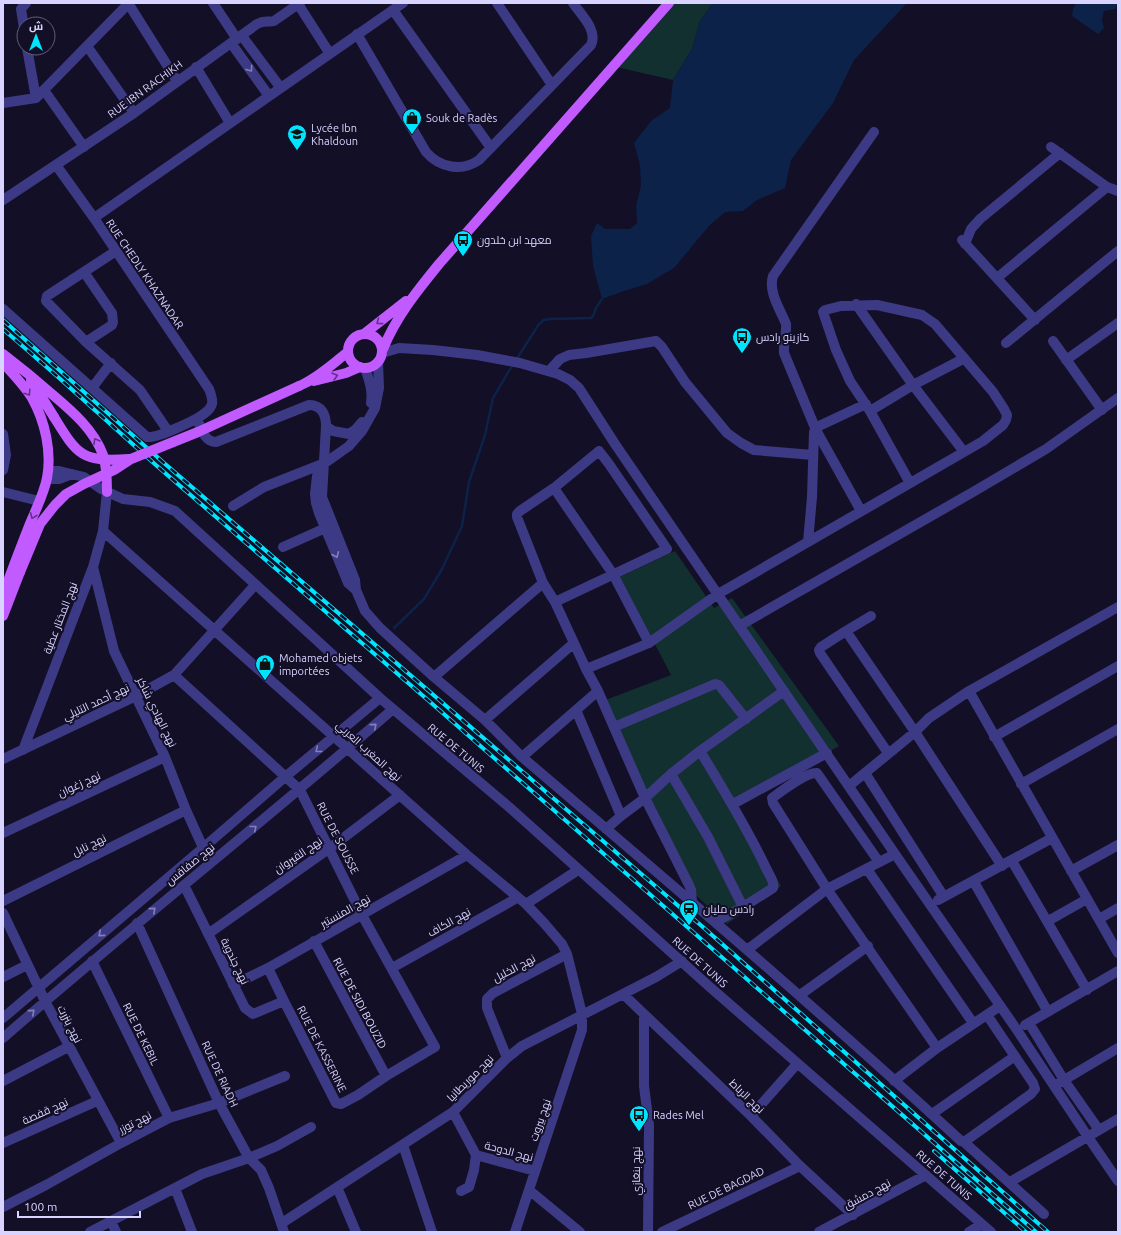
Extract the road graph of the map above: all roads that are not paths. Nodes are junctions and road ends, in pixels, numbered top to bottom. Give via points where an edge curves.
1 (26, 3) edge
2 (128, 3) edge
3 (213, 3) edge
4 (403, 3) edge
5 (497, 3) edge
6 (573, 3) edge
7 (299, 4) edge
8 (667, 4) edge
9 (393, 10) junction
10 (22, 16) edge
11 (357, 34) junction
12 (237, 39) junction
13 (87, 46) junction
14 (330, 54) junction
15 (28, 56) edge
16 (196, 68) junction
17 (177, 81) junction
18 (552, 85) junction
19 (280, 88) junction
20 (44, 90) junction
21 (269, 96) junction
22 (36, 98) junction
23 (3, 103) edge
24 (134, 113) junction
25 (230, 123) junction
26 (874, 132) dead end
27 (84, 147) junction
28 (491, 148) junction
29 (56, 165) junction
30 (1107, 187) junction
31 (1118, 191) edge
32 (3, 200) edge
33 (94, 218) junction
34 (1118, 251) edge
35 (116, 252) junction
36 (84, 272) junction
37 (997, 278) junction
38 (415, 294) junction
39 (856, 304) junction
40 (3, 309) edge
41 (1034, 320) junction
42 (1118, 323) edge
43 (364, 334) junction
44 (1053, 341) dead end
45 (86, 342) junction
46 (1006, 343) dead end
47 (348, 352) junction
48 (3, 354) edge
49 (381, 355) junction
50 (963, 359) junction
51 (1066, 360) junction
52 (3, 363) edge
53 (111, 363) junction
54 (362, 367) junction
55 (26, 371) junction
56 (549, 371) junction
57 (310, 381) junction
58 (913, 385) junction
59 (92, 388) junction
60 (1118, 398) edge
61 (868, 407) junction
62 (1102, 410) junction
63 (197, 419) junction
64 (326, 426) junction
65 (816, 430) junction
66 (168, 432) junction
67 (3, 434) edge
68 (964, 452) junction
69 (813, 455) junction
70 (131, 459) junction
71 (323, 461) junction
72 (3, 470) edge
73 (47, 475) junction
74 (910, 483) junction
75 (554, 488) junction
76 (3, 492) edge
77 (107, 492) junction
78 (39, 501) junction
79 (233, 506) dead end
80 (862, 510) junction
81 (329, 527) junction
82 (103, 531) junction
83 (808, 542) junction
84 (283, 547) dead end
85 (93, 567) junction
86 (613, 574) junction
87 (544, 583) junction
88 (255, 585) junction
89 (718, 594) junction
90 (3, 595) edge
91 (555, 602) junction
92 (1116, 612) edge
93 (3, 616) edge
94 (871, 616) dead end
95 (739, 626) junction
96 (214, 631) junction
97 (846, 631) junction
98 (574, 643) junction
99 (649, 643) junction
100 (1118, 666) edge
101 (586, 669) junction
102 (174, 675) junction
103 (434, 677) junction
104 (598, 691) junction
105 (784, 691) junction
106 (969, 691) junction
107 (136, 696) junction
108 (380, 698) junction
109 (393, 709) junction
110 (576, 710) junction
111 (746, 718) junction
112 (485, 720) junction
113 (614, 726) junction
114 (1118, 729) edge
115 (915, 732) junction
116 (334, 737) junction
117 (994, 737) junction
118 (348, 748) junction
119 (23, 750) junction
120 (700, 751) junction
121 (827, 753) junction
122 (888, 753) junction
123 (165, 756) junction
124 (522, 757) junction
125 (3, 759) edge
126 (865, 773) junction
127 (671, 774) junction
128 (285, 777) junction
129 (1021, 784) junction
130 (849, 786) junction
131 (300, 790) junction
132 (400, 795) junction
133 (645, 798) junction
134 (733, 804) junction
135 (186, 810) junction
136 (621, 816) junction
137 (606, 829) junction
138 (3, 833) edge
139 (1052, 838) junction
140 (1118, 845) edge
141 (203, 848) junction
142 (330, 848) junction
143 (895, 854) junction
144 (467, 855) junction
145 (1012, 860) junction
146 (879, 862) junction
147 (210, 863) junction
148 (1002, 866) junction
149 (867, 869) junction
150 (578, 870) junction
151 (1071, 871) junction
152 (974, 882) junction
153 (184, 885) junction
154 (827, 889) junction
155 (944, 897) junction
156 (517, 898) junction
157 (1087, 899) junction
158 (3, 901) edge
159 (692, 902) junction
160 (526, 904) junction
161 (930, 905) junction
162 (743, 907) junction
163 (1118, 908) edge
164 (3, 913) edge
165 (362, 915) junction
166 (1099, 919) junction
167 (1048, 921) junction
168 (715, 922) junction
169 (137, 923) junction
170 (208, 934) junction
171 (314, 941) junction
172 (868, 946) junction
173 (747, 950) junction
174 (1118, 953) edge
175 (567, 954) junction
176 (92, 961) junction
177 (682, 961) junction
178 (27, 966) junction
179 (268, 968) junction
180 (392, 968) junction
181 (1118, 971) edge
182 (3, 977) edge
183 (233, 985) junction
184 (38, 987) junction
185 (1087, 990) junction
186 (623, 994) junction
187 (800, 995) junction
188 (44, 1001) junction
189 (284, 1001) junction
190 (1000, 1006) junction
191 (1048, 1012) junction
192 (582, 1014) junction
193 (644, 1014) junction
194 (987, 1015) junction
195 (3, 1018) edge
196 (973, 1023) junction
197 (1029, 1023) junction
198 (1017, 1030) junction
199 (3, 1038) edge
200 (68, 1047) junction
201 (435, 1047) joint
202 (937, 1048) junction
203 (1118, 1048) edge
204 (1015, 1056) junction
205 (507, 1058) junction
206 (797, 1064) junction
207 (285, 1076) dead end
208 (386, 1076) junction
209 (1064, 1080) junction
210 (3, 1081) edge
211 (894, 1081) junction
212 (1054, 1086) junction
213 (97, 1101) junction
214 (219, 1103) junction
215 (453, 1112) junction
216 (932, 1114) junction
217 (751, 1116) junction
218 (169, 1118) junction
219 (1118, 1119) edge
220 (311, 1127) dead end
221 (1099, 1130) junction
222 (1088, 1137) junction
223 (120, 1142) junction
224 (964, 1142) junction
225 (3, 1143) edge
226 (403, 1145) junction
227 (476, 1155) junction
228 (249, 1158) junction
229 (800, 1166) junction
230 (535, 1171) junction
231 (926, 1175) junction
232 (1118, 1181) edge
233 (1010, 1182) junction
234 (337, 1187) junction
235 (176, 1188) junction
236 (529, 1190) junction
237 (461, 1191) dead end
238 (3, 1207) edge
239 (1044, 1214) dead end
240 (853, 1215) junction
241 (111, 1221) junction
242 (283, 1228) edge
243 (975, 1229) edge
244 (90, 1232) edge
245 (116, 1232) edge
246 (192, 1232) edge
247 (356, 1232) edge
248 (432, 1232) edge
249 (515, 1232) edge
250 (580, 1232) edge
251 (648, 1232) edge
252 (662, 1232) edge
253 (819, 1232) edge
254 (991, 1232) edge

1 - 10 street via 21,9
2 - 13 street
2 - 17 street
3 - 12 street
4 - 9 street
5 - 18 street
6 - 18 street via 592,30 593,41
7 - 12 street, RUE IBN RACHIKH via 272,22 261,22
7 - 14 street
8 - 38 main road
9 - 11 street
9 - 28 street
11 - 14 street
11 - 28 street via 423,147 434,160 448,166 463,167 479,160
12 - 16 street, RUE IBN RACHIKH
12 - 19 street
12 -> 21 street
13 - 20 street
13 - 24 street
14 - 19 street
15 - 22 street
16 - 17 street, RUE IBN RACHIKH
16 - 25 street
17 - 24 street, RUE IBN RACHIKH
18 - 28 street
19 - 21 street
20 - 22 street
20 - 27 street
21 - 25 street
22 - 23 street
24 - 27 street, RUE IBN RACHIKH
25 - 33 street
26 - 65 street via 773,276 771,283 786,324 784,353
27 - 29 street, RUE IBN RACHIKH
29 - 32 street, RUE IBN RACHIKH
29 - 33 street, RUE CHEDLY KHAZNADAR
30 - 31 street
30 - 37 street
30 - 37 street via 1055,150 980,219 964,242
33 - 35 street, RUE CHEDLY KHAZNADAR
34 - 41 street
35 - 36 street
35 - 63 street, RUE CHEDLY KHAZNADAR via 209,389 212,404
36 - 45 street via 112,313 113,322
36 - 45 street via 47,296 46,301
37 - 41 street
38 -> 43 main road
38 - 49 main road via 399,317
39 - 50 street via 877,305 922,315 935,324
39 - 58 street
39 - 61 street via 825,310 823,315 850,381
40 - 59 street
41 - 46 street
42 - 51 street
43 - 47 main road via 352,340
43 - 49 main road via 371,334 377,338 381,343
44 - 51 street
45 - 53 street
47 - 54 main road via 354,364
47 - 57 main road
48 - 55 main road
49 - 54 main road via 373,366
49 - 56 street via 399,348 433,350 507,360
49 - 71 street via 379,388 373,413 349,446
50 - 58 street
50 - 68 street via 993,392 1007,416 995,432
51 - 62 street
52 -> 73 main road via 24,386 38,411 46,438
53 - 59 street
53 - 66 street via 140,390
57 -> 54 main road
54 - 64 street via 372,395 365,419 348,434
55 - 70 main road, bridge via 70,444 85,456 102,460
77 -> 55 main road via 104,456 94,437 75,415
56 - 69 street via 560,359 569,355 656,341 685,382 728,433 741,443 754,450
56 - 89 street via 570,380 579,388 614,444
57 - 70 main road, bridge via 198,432
58 - 61 street
58 - 68 street
59 - 66 street via 147,437
60 - 62 street
61 - 65 street via 819,426
61 - 74 street
62 - 95 street via 1039,453
63 - 64 street via 206,437 213,442 309,405 321,409 326,417
63 - 66 street
64 - 71 street
65 - 69 street via 813,436
65 - 80 street
67 - 72 street via 6,455
68 - 74 street
69 - 83 street
70 - 93 main road, bridge via 66,494 55,505 40,524
71 - 79 street via 264,487
71 - 81 street via 314,494 319,514
73 - 77 street, RUE DE TUNIS via 59,471 84,477
73 - 78 main road
74 - 80 street
75 - 86 street
75 - 86 street via 600,452 668,548
75 - 87 street via 520,511 517,517
76 - 78 street
77 - 82 street, نهج المختار عطية
77 - 88 street, RUE DE TUNIS via 123,499 150,502 175,511
78 -> 90 main road
80 - 83 street
81 - 84 street
81 - 103 street via 348,583 356,590 369,617
82 - 85 street, نهج المختار عطية
82 - 96 street, نهج المغرب العربي
83 - 89 street
85 - 107 street, نهج الهادي شاكر via 114,651
85 - 119 street, نهج المختار عطية
86 - 91 street
86 - 99 street
87 - 91 street
87 - 103 street
88 - 96 street, نهج أحمد التليلي
88 - 108 street, RUE DE TUNIS
89 - 95 street
89 - 99 street
91 - 98 street
92 - 106 street
94 - 97 street
95 - 105 street
96 - 102 street, نهج أحمد التليلي
96 - 116 street, نهج المغرب العربي
97 - 115 street
97 - 122 street via 821,647 820,653
98 - 101 street
98 - 112 street
99 - 101 street
100 - 117 street
101 - 104 street
102 - 107 street, نهج أحمد التليلي
102 - 128 street, RUE DE SOUSSE
103 - 112 street
104 - 110 street
104 - 113 street
105 - 111 street
105 - 121 street
106 - 115 street via 929,718
106 - 117 street
107 - 119 street, نهج أحمد التليلي
107 - 123 street, نهج الهادي شاكر
108 - 109 street, RUE DE TUNIS
108 - 116 street, نهج صفاقس
118 -> 109 street, نهج صفاقس
109 - 150 street, RUE DE TUNIS
110 - 124 street
110 - 136 street
111 - 113 street via 719,685 715,684
111 - 120 street
112 - 124 street
113 - 133 street
114 - 129 street
115 - 122 street
115 - 148 street
116 - 118 street, نهج المغرب العربي
116 -> 128 street, نهج صفاقس
117 - 129 street
118 - 131 street, نهج صفاقس
118 - 132 street, نهج المغرب العربي
119 - 125 street, نهج أحمد التليلي
120 - 127 street
120 - 134 street
121 - 130 street
121 - 134 street
122 - 126 street
123 - 135 street, نهج الهادي شاكر
123 - 138 street, نهج زغوان
124 - 137 street
126 - 130 street
126 - 155 street
127 - 133 street
127 - 162 street via 708,837
128 - 131 street, RUE DE SOUSSE
128 - 141 street, نهج صفاقس
129 - 139 street
130 - 143 street
131 - 142 street, RUE DE SOUSSE
147 -> 131 street, نهج صفاقس
132 - 142 street, نهج القيروان
132 - 144 street, نهج المغرب العربي
133 - 136 street
133 - 159 street via 689,885
134 - 162 street via 774,888
135 - 141 street, نهج الهادي شاكر
135 - 158 street, نهج نابل
136 - 137 street
137 - 159 street
139 - 145 street
139 - 151 street
140 - 151 street
141 - 147 street, نهج الهادي شاكر
141 -> 184 street, نهج صفاقس
142 - 165 street, RUE DE SOUSSE
142 - 170 street, نهج القيروان
143 - 146 street
143 - 161 street
144 - 156 street, نهج المغرب العربي
144 - 165 street, نهج المنستير
145 - 148 street
145 - 167 street
146 - 149 street
146 - 154 street via 818,773 791,784 772,798 773,803
147 - 153 street, نهج صفاقس
148 - 152 street
149 - 154 street
149 - 196 street
150 - 160 street
150 - 177 street, RUE DE TUNIS
151 - 157 street
152 - 155 street
152 - 191 street
169 -> 153 street, نهج صفاقس
153 - 170 street, نهج جندوبة
154 - 172 street
154 - 173 street
155 - 161 street
156 - 160 street, نهج المغرب العربي
156 - 180 street, نهج الكاف
157 - 166 street
157 - 167 street
159 - 168 street
160 - 175 street, نهج المغرب العربي via 562,944
161 - 190 street
162 - 168 street
163 - 166 street
164 - 178 street, نهج بنزرت
165 - 171 street, نهج المنستير
165 - 180 street, RUE DE SOUSSE
166 - 174 street
167 - 185 street
168 - 173 street
169 - 176 street, نهج صفاقس
169 - 214 street, RUE DE RIADH
170 - 183 street, نهج جندوبة
171 - 179 street, نهج المنستير
171 - 208 street, RUE DE SIDI BOUZID
172 - 187 street
172 - 202 street
173 - 187 street
175 - 192 street, نهج المغرب العربي
175 - 205 street, نهج الخليل via 493,993 487,999 487,1008
176 - 188 street, نهج صفاقس
176 - 218 street, RUE DE KEBIL
177 - 186 street, نهج موريطانيا
177 - 206 street, RUE DE TUNIS
178 - 182 street
178 - 184 street, نهج بنزرت
179 - 183 street, نهج المنستير
179 - 189 street, RUE DE KASSERINE
180 - 201 street, RUE DE SOUSSE
181 - 185 street
183 - 189 street, نهج جندوبة via 251,1014
184 - 188 street, نهج بنزرت
184 - 195 street, نهج صفاقس
185 - 191 street
186 - 192 street, نهج موريطانيا
186 - 193 street, نهج الرباط
187 - 211 street
199 -> 188 street, نهج صفاقس
188 - 200 street, نهج بنزرت
189 - 208 street, RUE DE KASSERINE via 336,1103 341,1104 358,1095
190 - 194 street
190 - 198 street
191 - 197 street
192 - 205 street, نهج موريطانيا via 522,1046
192 - 230 street, نهج بيروت via 582,1030
193 - 217 street, نهج الرباط
193 - 251 street, نهج بنغازي via 644,1086 649,1125
194 - 196 street
194 - 204 street
196 - 202 street
197 - 198 street
197 - 209 street
198 - 212 street
200 - 210 street
200 - 213 street, نهج بنزرت
201 - 208 street, RUE DE KASSERINE
202 - 211 street
203 - 209 street
204 - 216 street
204 - 224 street via 1033,1082 1033,1092
205 - 215 street, نهج موريطانيا
206 - 217 street
206 - 231 street, RUE DE TUNIS
207 - 214 street, نهج توزر
209 - 212 street
209 - 221 street
211 - 216 street
212 - 222 street
213 - 223 street, نهج بنزرت
213 - 225 street, نهج قفصة
214 - 218 street, نهج توزر
214 - 228 street, RUE DE RIADH
215 - 226 street, نهج موريطانيا
215 - 227 street, نهج الدوحة
216 - 224 street
217 - 229 street, نهج الرباط
218 - 223 street, نهج توزر
219 - 221 street
220 - 228 street
221 - 222 street
222 - 232 street
222 - 233 street
223 - 238 street, نهج توزر
224 - 233 street
226 - 234 street, نهج موريطانيا
226 - 248 street
227 - 230 street, نهج الدوحة
227 - 237 street, نهج الدوحة via 469,1187
228 - 235 street via 202,1174
228 - 242 street, RUE DE RIADH via 261,1170
229 - 240 street, نهج الرباط
229 - 252 street, RUE DE BAGDAD
230 - 236 street, نهج بيروت
231 - 240 street, نهج دمشق
231 - 243 street, RUE DE TUNIS
233 - 239 street
234 - 242 street, نهج موريطانيا
234 - 247 street
235 - 241 street
235 - 246 street
236 - 249 street, نهج بيروت
236 - 250 street
240 - 253 street, نهج دمشق
241 - 244 street
241 - 245 street
243 - 254 street, RUE DE TUNIS

